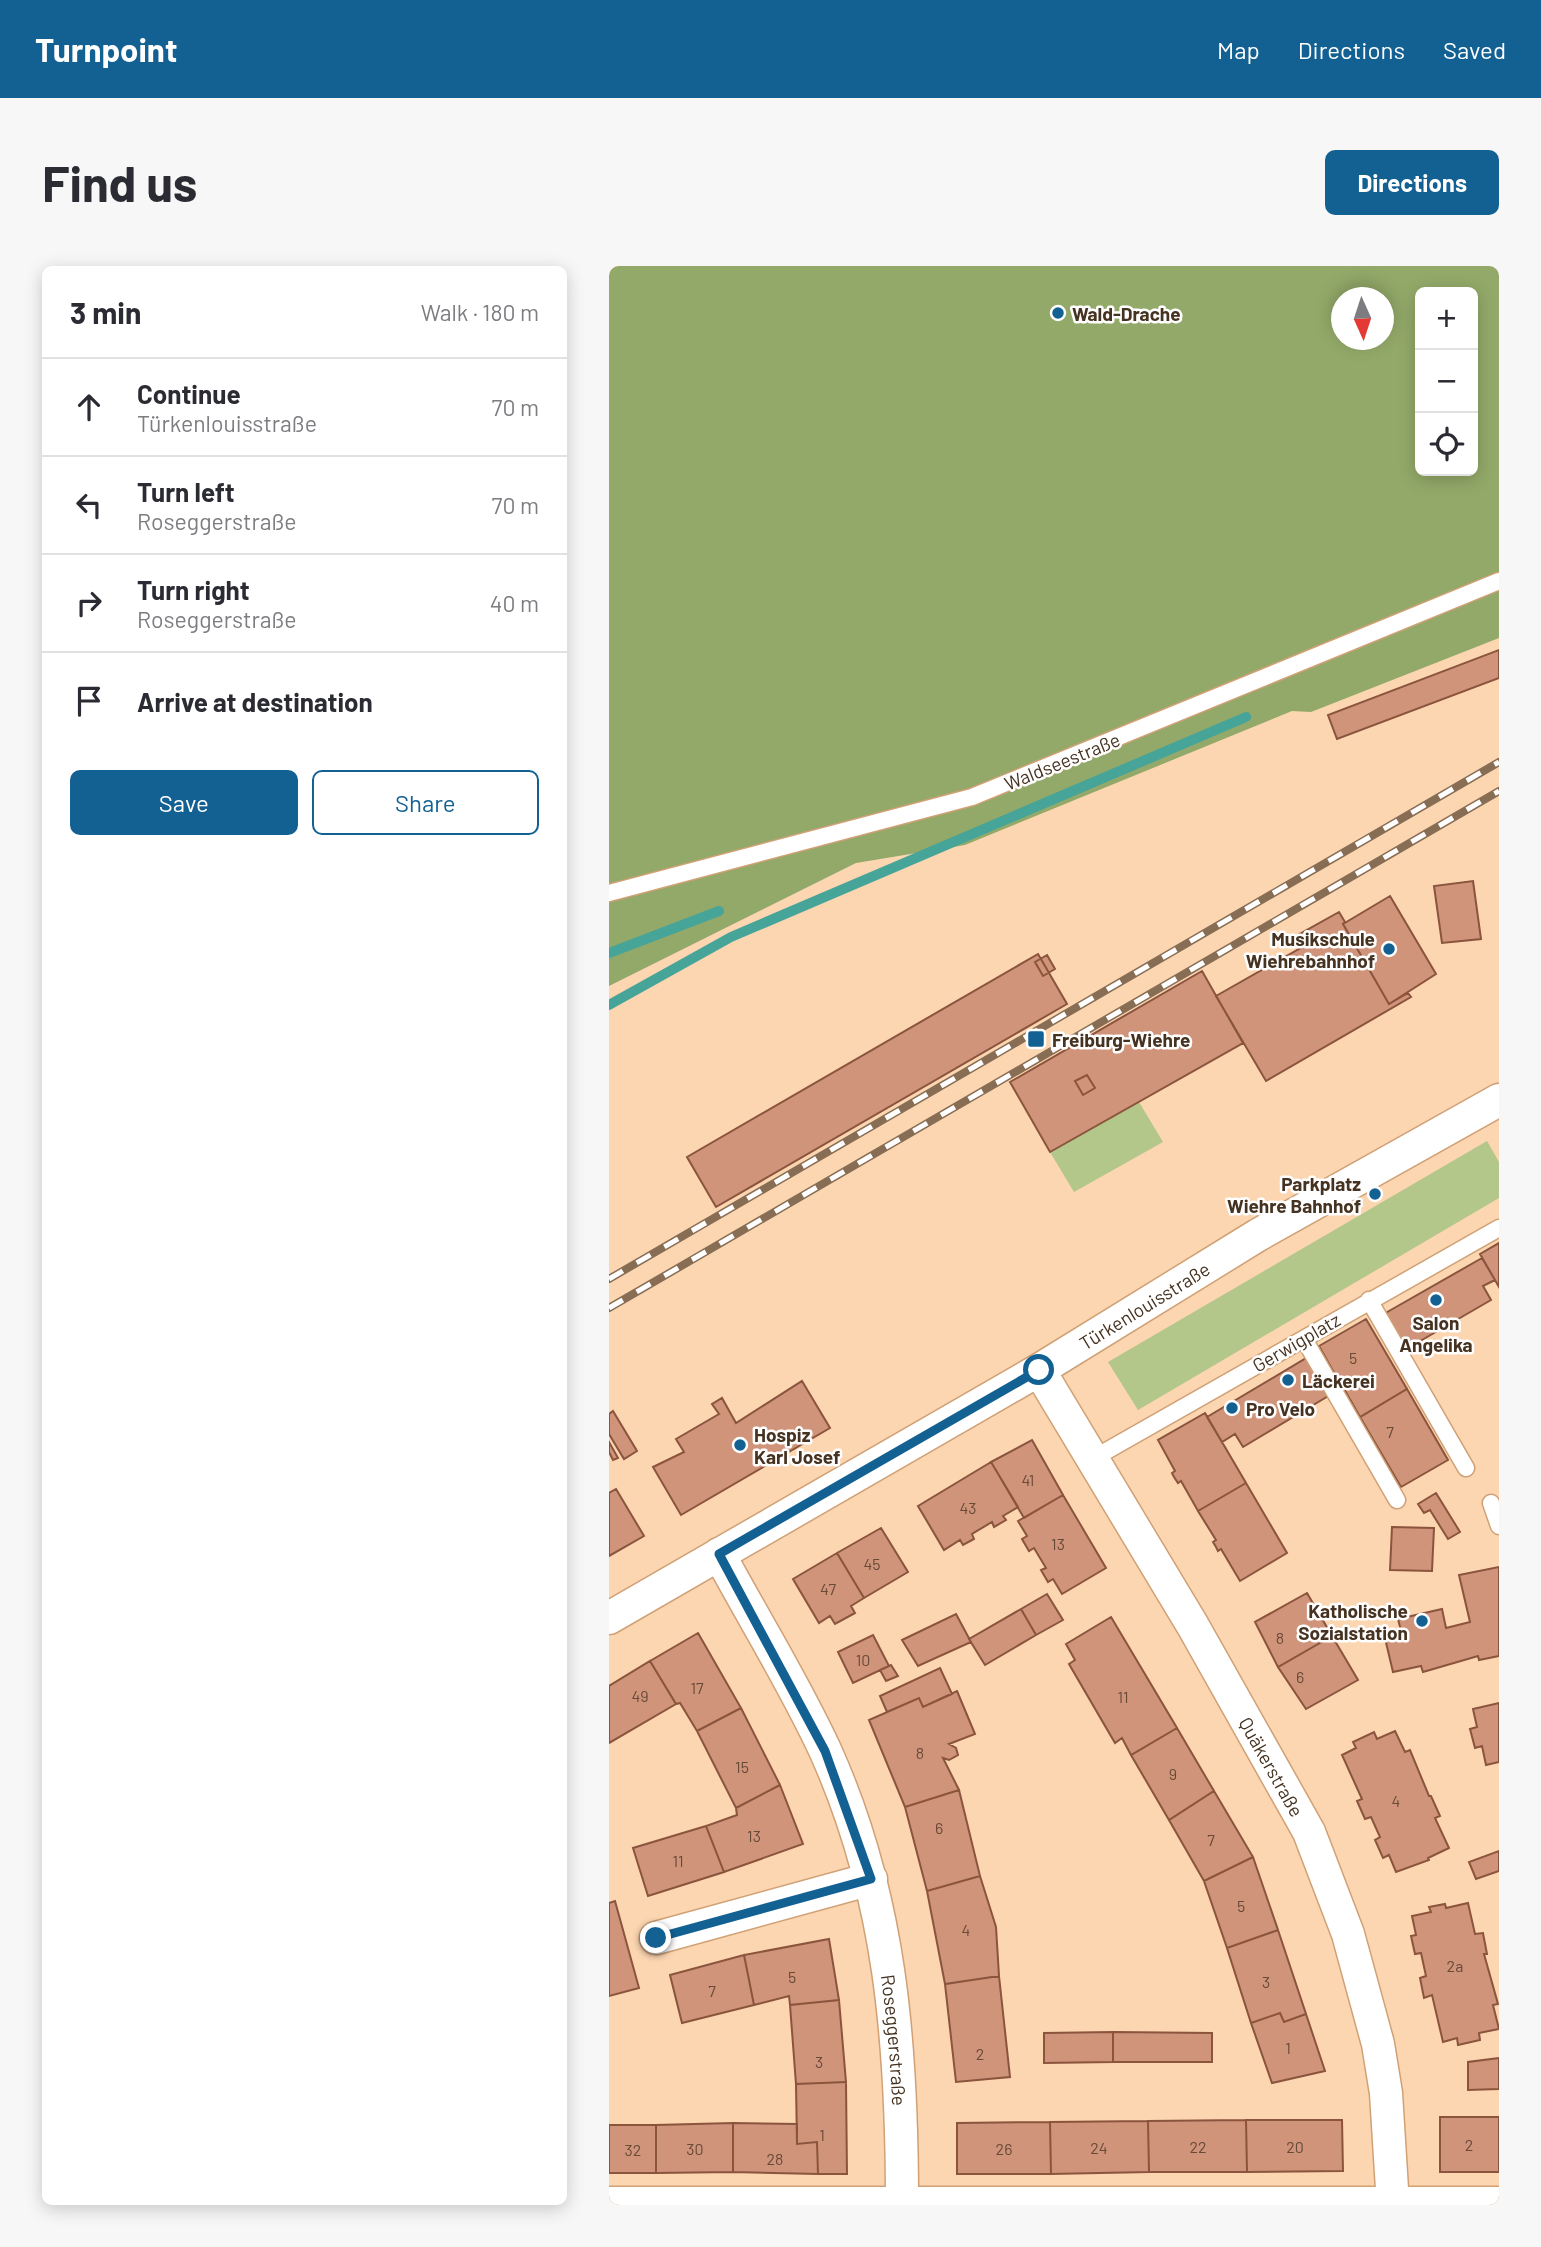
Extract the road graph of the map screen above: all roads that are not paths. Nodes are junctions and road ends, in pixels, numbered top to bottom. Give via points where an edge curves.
1 (1499, 581) edge
2 (609, 893) edge
3 (1499, 1100) edge
4 (1499, 1228) edge
5 (1369, 1300) junction
6 (1304, 1339) junction
7 (1039, 1370) junction
8 (1094, 1458) junction
9 (1466, 1468) dead end
10 (1397, 1500) dead end
11 (1491, 1503) dead end
12 (1499, 1526) edge
13 (719, 1554) junction
14 (609, 1618) edge
15 (871, 1879) junction
16 (656, 1938) dead end
17 (609, 2203) edge
18 (902, 2203) junction
19 (1499, 2203) edge
20 (1393, 2204) edge

1 - 2 lane, Waldseestraße via 972,797
3 - 7 street, Türkenlouisstraße via 1258,1235
4 - 5 lane, Gerwigplatz
5 - 6 lane, Gerwigplatz
5 - 9 lane
6 - 8 lane, Gerwigplatz
6 - 10 lane
7 - 8 street, Quäkerstraße
7 - 13 street, Türkenlouisstraße
8 - 20 street, Quäkerstraße via 1309,1832 1348,1934 1378,2045
11 - 12 lane
13 - 14 street, Türkenlouisstraße
13 - 15 street, Roseggerstraße via 825,1751
15 - 16 street
15 - 18 street, Roseggerstraße via 896,2014
17 - 18 street
18 - 20 street
19 - 20 street

